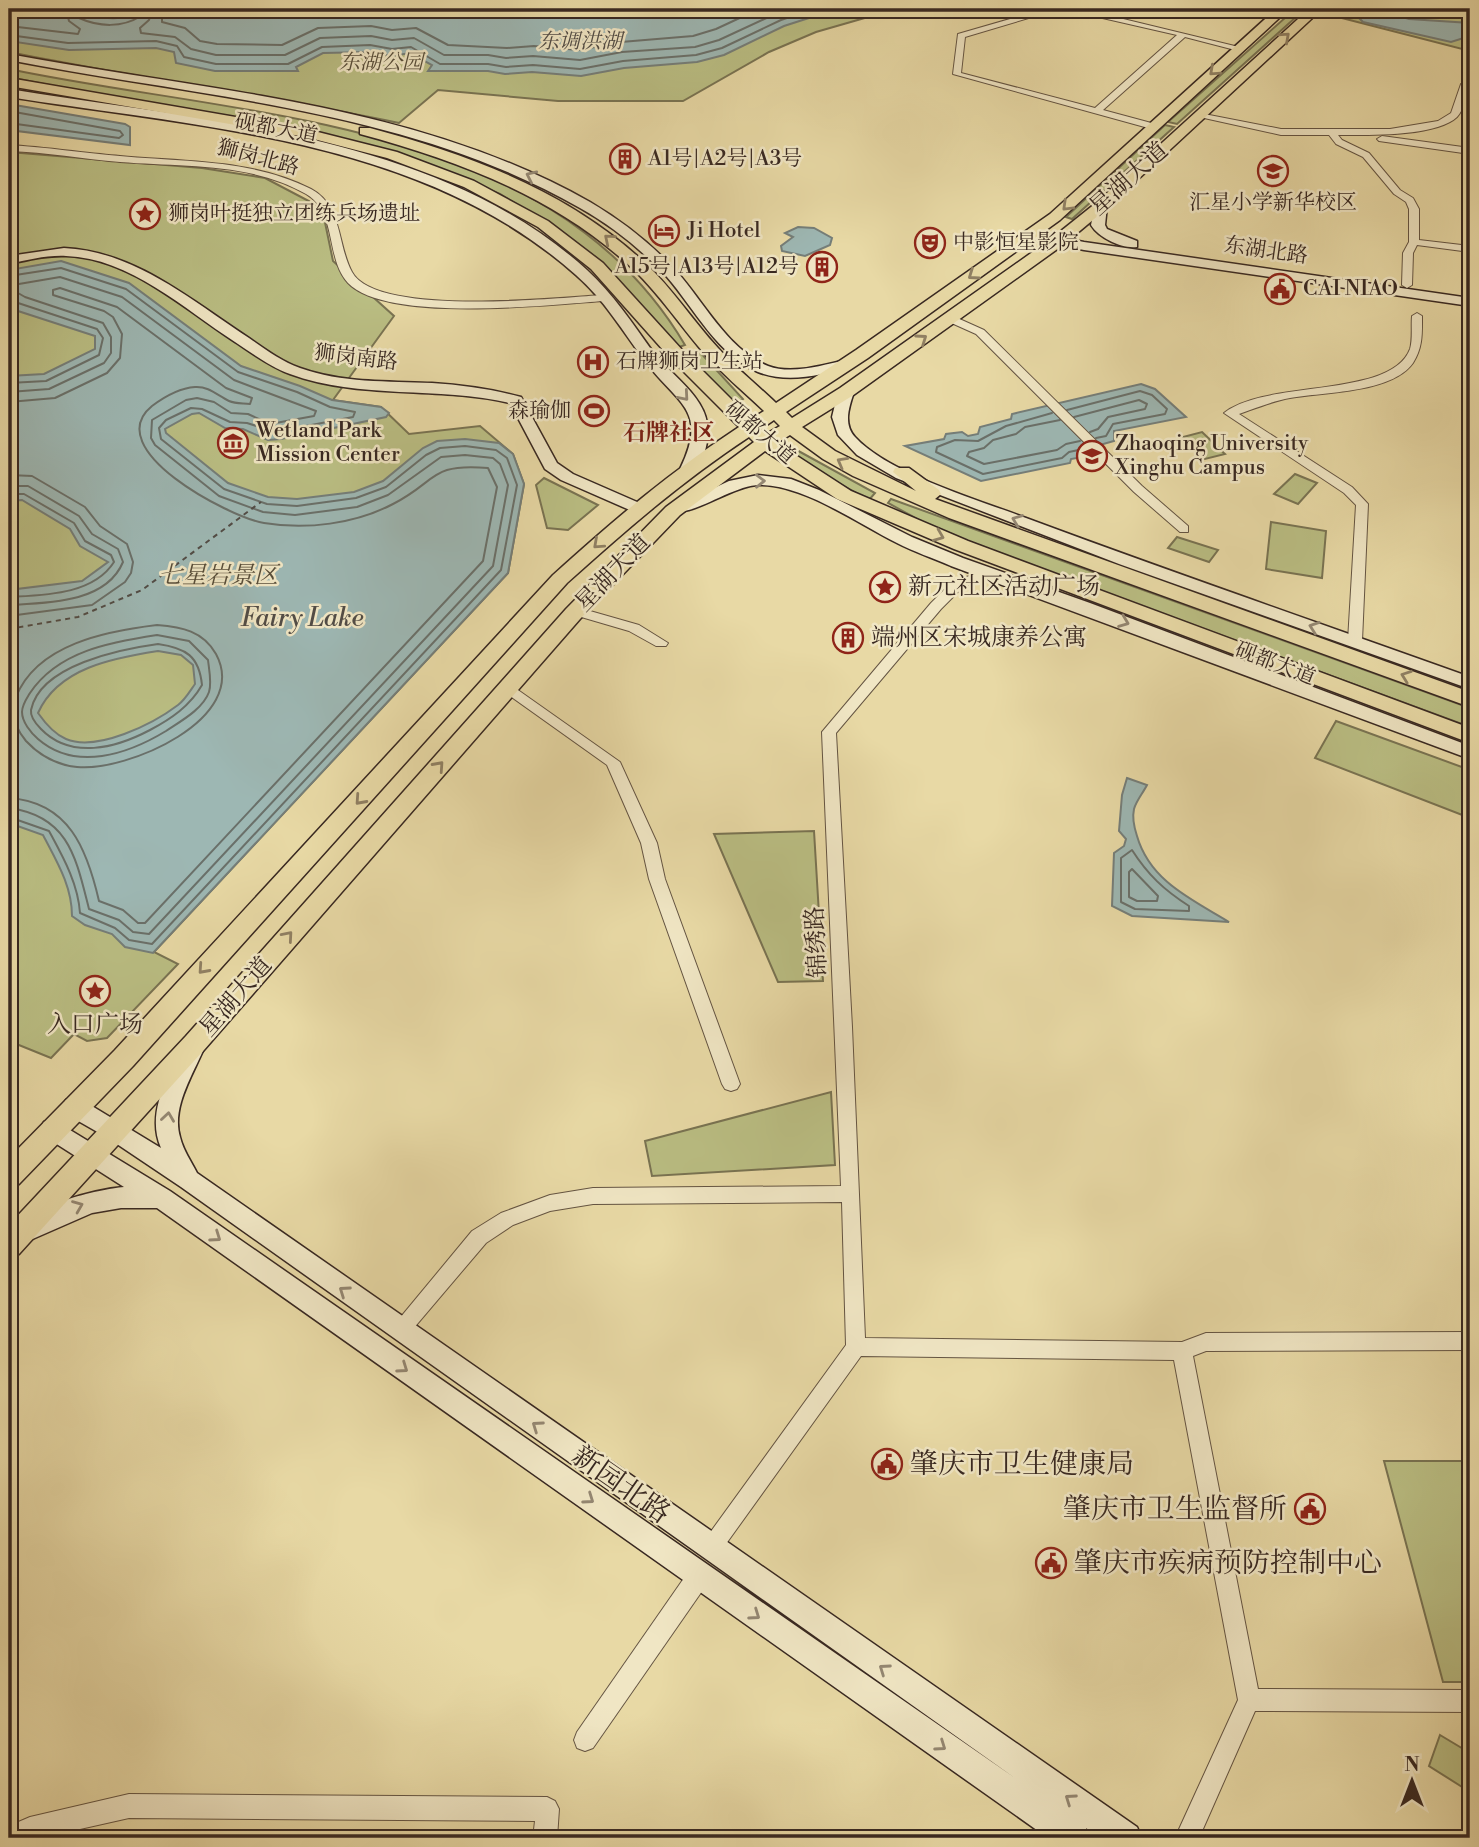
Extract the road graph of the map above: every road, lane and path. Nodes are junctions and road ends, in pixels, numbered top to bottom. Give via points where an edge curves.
1 (1072, 9) edge
2 (1283, 9) edge
3 (1316, 9) edge
4 (1183, 34) junction
5 (1239, 48) junction
6 (9, 57) edge
7 (9, 66) edge
8 (64, 78) junction
9 (131, 81) junction
10 (9, 82) edge
11 (1464, 86) dead end
12 (9, 93) edge
13 (78, 96) junction
14 (1097, 111) junction
15 (1199, 116) junction
16 (1152, 126) junction
17 (1390, 132) junction
18 (1335, 133) junction
19 (1398, 142) junction
20 (9, 148) edge
21 (1470, 151) edge
22 (1101, 206) junction
23 (1033, 233) junction
24 (1061, 239) junction
25 (1414, 242) junction
26 (569, 243) junction
27 (1470, 249) edge
28 (1153, 253) junction
29 (9, 260) edge
30 (581, 272) junction
31 (1408, 285) junction
32 (681, 289) junction
33 (1470, 295) edge
34 (603, 298) junction
35 (1470, 302) edge
36 (1417, 316) dead end
37 (951, 319) junction
38 (627, 324) junction
39 (701, 338) junction
40 (678, 356) junction
41 (854, 359) junction
42 (888, 362) junction
43 (846, 392) junction
44 (774, 411) junction
45 (749, 428) junction
46 (790, 428) junction
47 (765, 443) junction
48 (688, 469) junction
49 (900, 481) junction
50 (643, 504) junction
51 (876, 510) junction
52 (673, 511) junction
53 (1184, 529) dead end
54 (1020, 537) junction
55 (1104, 553) junction
56 (957, 562) junction
57 (992, 566) junction
58 (959, 583) junction
59 (576, 611) junction
60 (1355, 641) junction
61 (661, 643) dead end
62 (1282, 683) junction
63 (1470, 683) edge
64 (508, 688) junction
65 (1470, 700) edge
66 (1411, 715) junction
67 (1470, 736) edge
68 (1470, 753) edge
69 (283, 883) junction
70 (322, 898) junction
71 (195, 1043) junction
72 (731, 1084) dead end
73 (74, 1107) junction
74 (52, 1129) junction
75 (116, 1131) junction
76 (94, 1154) junction
77 (9, 1176) edge
78 (189, 1180) junction
79 (850, 1194) junction
80 (161, 1198) junction
81 (13, 1241) edge
82 (274, 1242) junction
83 (256, 1265) junction
84 (400, 1330) junction
85 (1470, 1341) edge
86 (856, 1347) junction
87 (1182, 1351) junction
88 (711, 1548) junction
89 (699, 1576) junction
90 (1250, 1700) junction
91 (1470, 1701) edge
92 (585, 1740) dead end
93 (9, 1838) edge
94 (545, 1838) edge
95 (1074, 1838) edge
96 (1126, 1838) edge
97 (1187, 1838) edge

1 - 4 street
1 - 14 street via 1041,12 961,36 957,74
2 - 5 main road, 星湖大道
15 -> 3 main road, 星湖大道
4 - 5 street
4 - 14 street
5 -> 16 main road, 星湖大道
6 - 9 street
7 - 8 main road, 砚都大道
8 - 9 street
39 -> 8 main road, 砚都大道 via 653,280 600,231 481,166 349,127
32 -> 9 street via 666,268 609,221 542,181 482,155 414,132 332,114
10 - 13 main road, 砚都大道
11 - 17 street via 1455,114 1441,123
12 - 13 street
12 - 30 street via 256,133 384,164 474,200 540,240
13 - 26 main road, 砚都大道 via 276,128 392,155 493,196
14 - 16 street
15 - 18 street via 1282,132
15 - 22 main road, 星湖大道
16 -> 23 main road, 星湖大道
17 - 18 street
17 - 19 street
18 - 19 street
18 - 25 street via 1339,142 1366,155 1397,192 1410,200
19 - 21 street
20 - 34 street, 獅岗北路 via 219,166 310,192 327,211 353,282 376,294 452,303
22 - 24 main road, 星湖大道
22 - 28 street via 1098,225 1102,232
23 - 24 street, 东湖北路
23 -> 41 main road, 星湖大道
24 - 28 street, 东湖北路
24 - 37 main road, 星湖大道
25 - 27 street
25 - 31 street via 1408,253
26 - 30 street
26 - 40 main road, 砚都大道 via 597,266
28 - 31 street, 东湖北路
28 - 35 street, 东湖北路
29 - 50 street, 狮岗南路 via 72,252 116,265 146,277 274,361 313,376 478,391 516,400 551,466 567,477
30 - 34 street
31 - 33 street, 东湖北路
32 - 39 street
32 - 41 street via 754,365 792,373
34 - 38 street
36 - 60 street via 1415,349 1406,364 1392,374 1351,386 1276,397 1230,413 1363,504
42 -> 37 main road, 星湖大道
37 - 53 street via 980,332
38 - 40 street
38 -> 48 street via 698,412 702,439
39 - 40 main road
39 - 44 main road, 砚都大道
40 - 45 main road, 砚都大道
41 - 42 main road
41 - 44 main road, 星湖大道
42 - 43 main road, 星湖大道
43 - 46 main road, 星湖大道
43 - 49 street, 砚都大道 via 839,420 845,435
44 - 45 main road, 星湖大道
44 - 46 main road, 砚都大道
45 - 47 main road, 砚都大道
45 - 48 main road, 星湖大道
46 - 47 main road, 星湖大道
49 -> 46 main road, 砚都大道 via 832,457
47 - 51 main road, 砚都大道 via 814,477
47 - 52 main road, 星湖大道
48 - 50 main road, 星湖大道
49 - 51 main road
49 - 54 main road, 砚都大道 via 961,515
55 -> 49 street, 砚都大道 via 962,499
50 - 52 main road via 667,502
50 -> 69 main road, 星湖大道 via 560,579
51 -> 57 main road, 砚都大道
52 -> 56 street, 砚都大道 via 735,484 785,482
52 - 59 main road, 星湖大道
54 - 55 street
65 -> 54 main road, 砚都大道
60 -> 55 street, 砚都大道
56 - 57 street, 砚都大道
56 - 58 street
57 - 58 street
57 -> 62 street, 砚都大道 via 1084,607
57 - 66 main road, 砚都大道
58 - 79 street, 锦绣路 via 829,732
59 - 61 street via 634,628
59 - 64 main road, 星湖大道
60 - 63 street, 砚都大道
62 - 66 street
62 - 68 street, 砚都大道
70 -> 64 main road, 星湖大道
64 - 72 street via 613,762 649,843 657,879
66 - 67 main road, 砚都大道
69 - 70 main road
69 -> 73 main road, 星湖大道
71 -> 70 main road, 星湖大道
71 - 75 main road, 星湖大道
78 -> 71 street via 167,1135 166,1122
73 - 74 main road, 星湖大道
73 - 75 street, 新园北路
74 - 76 street, 新园北路
74 - 77 main road, 星湖大道
75 - 76 main road, 星湖大道
75 - 78 street, 新园北路
76 - 80 street, 新园北路
76 - 81 main road, 星湖大道
78 - 82 street, 新园北路
79 - 84 street via 593,1196 550,1203 507,1219 479,1237
79 - 86 street, 锦绣路
81 -> 80 street via 100,1198
80 -> 83 street, 新园北路
82 - 83 street via 254,1253
84 -> 82 street, 新园北路
83 -> 89 street, 新园北路
88 -> 84 street, 新园北路
85 - 87 street via 1206,1342
86 - 87 street
86 - 88 street
87 - 90 street
96 -> 88 street, 新园北路
89 - 92 street
89 -> 95 street, 新园北路
90 - 91 street
90 - 97 street
93 - 94 street via 129,1806 156,1806 547,1809

